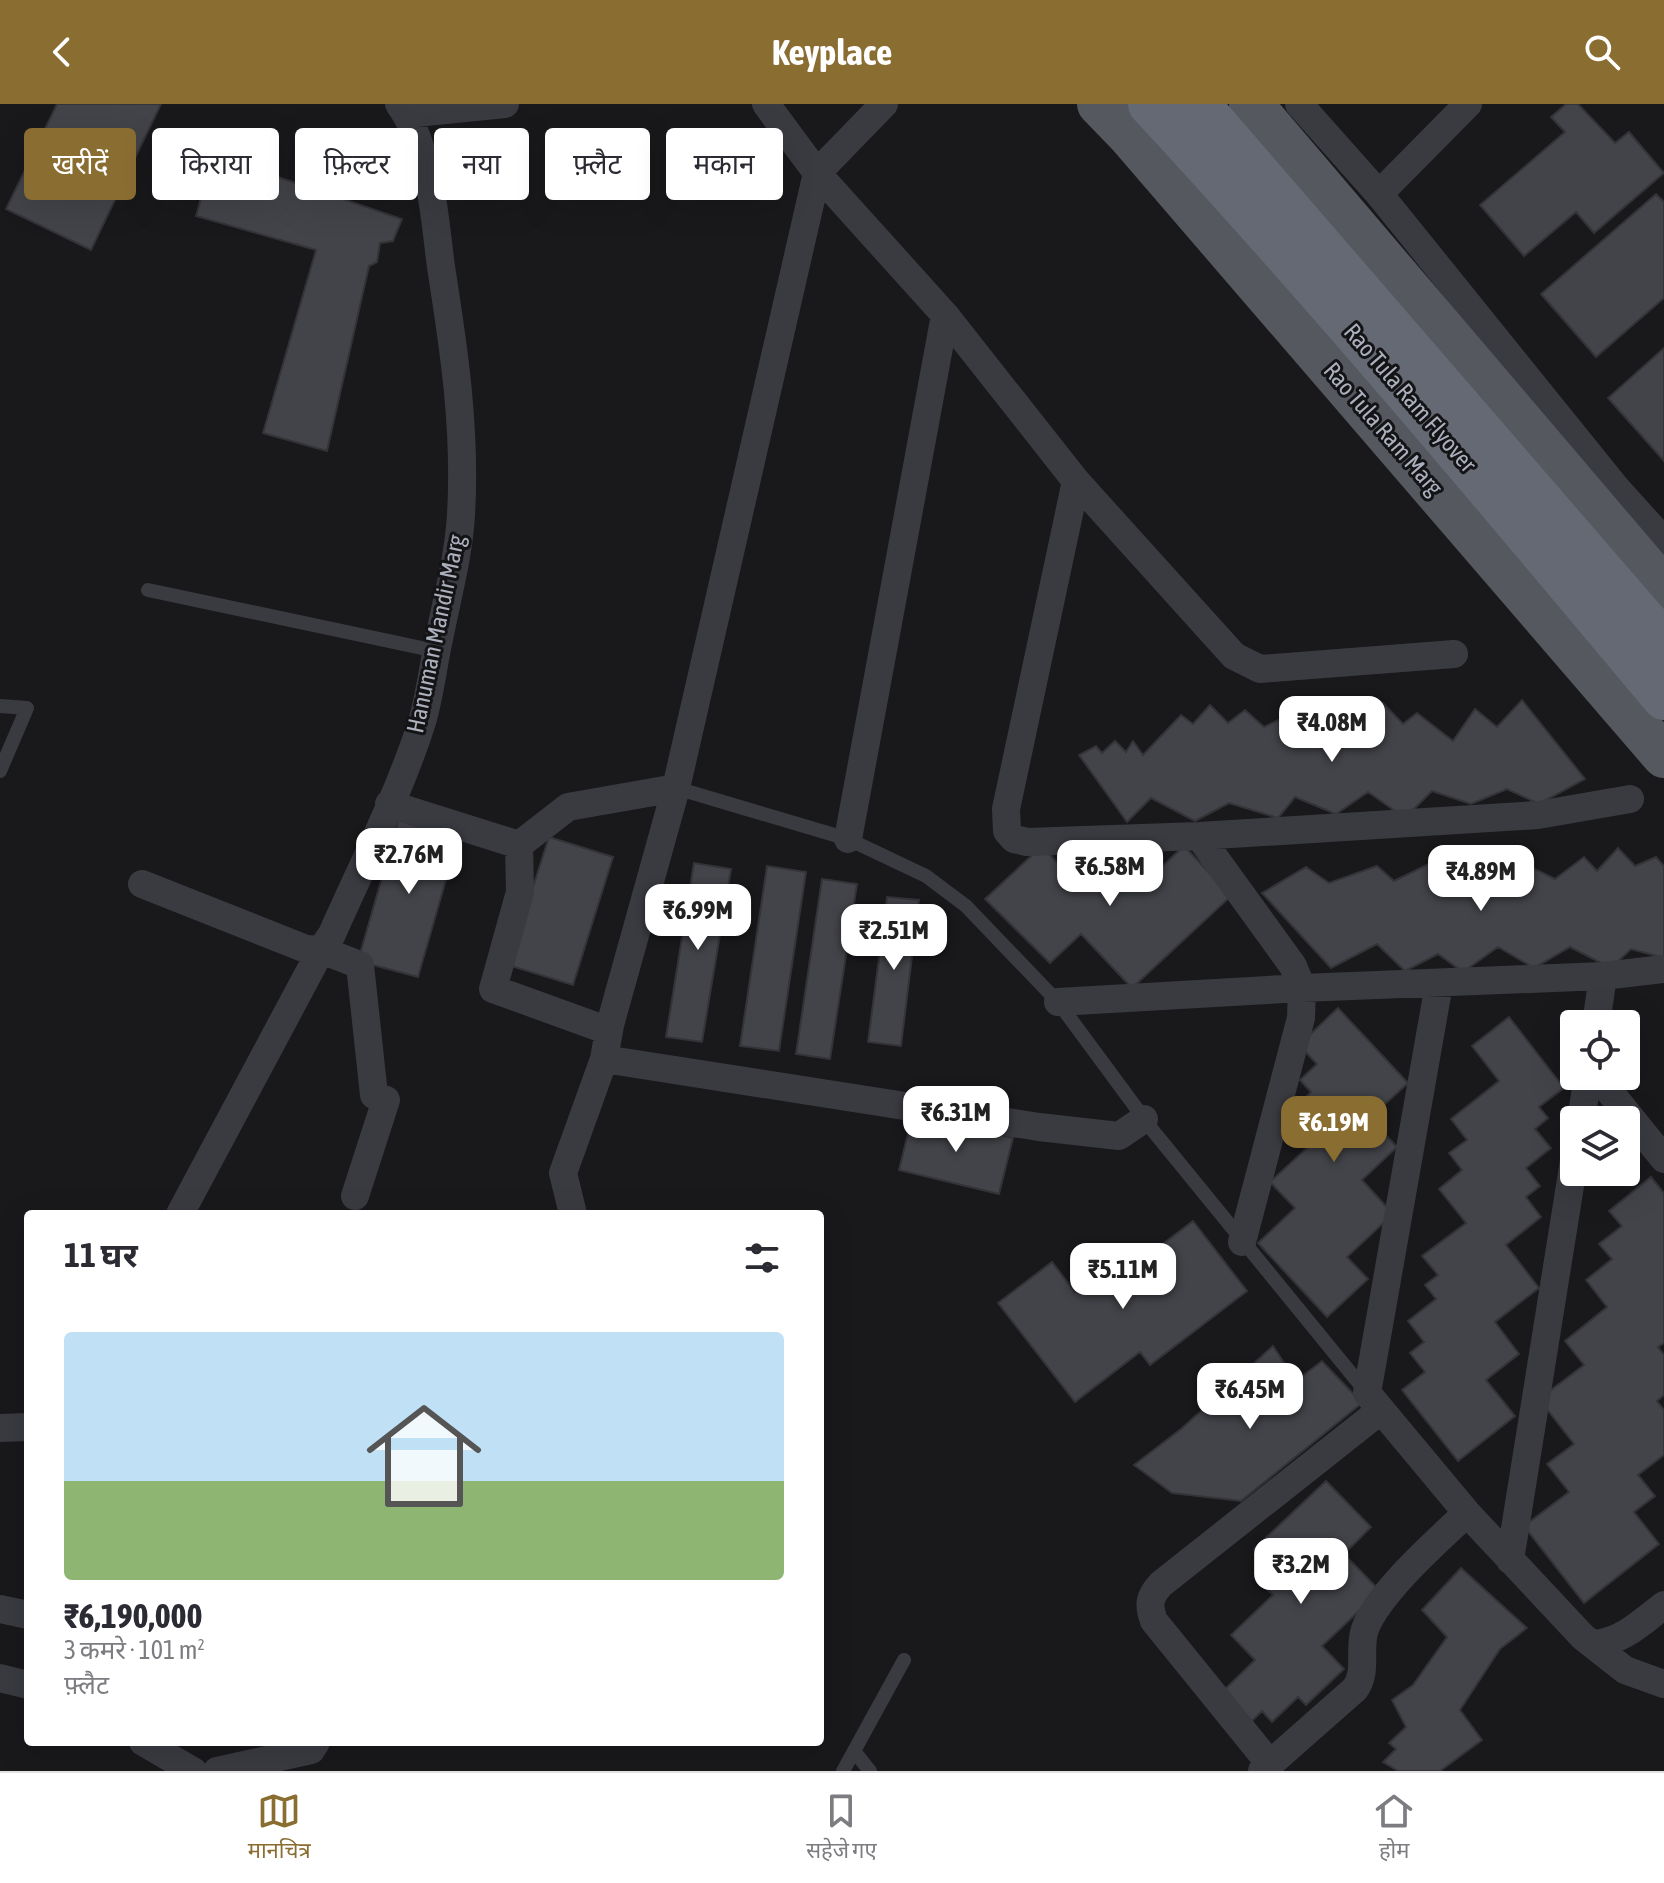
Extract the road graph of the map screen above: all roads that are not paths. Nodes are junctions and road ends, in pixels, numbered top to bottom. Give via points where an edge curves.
1 (505, 104) edge
2 (766, 104) edge
3 (884, 104) edge
4 (1099, 104) edge
5 (1150, 104) edge
6 (1198, 104) edge
7 (1251, 104) edge
8 (1299, 104) edge
9 (1468, 104) edge
10 (403, 109) edge
11 (817, 173) junction
12 (1379, 194) junction
13 (945, 315) junction
14 (1076, 481) junction
15 (1664, 541) edge
16 (1664, 589) edge
17 (148, 590) dead end
18 (1664, 643) edge
19 (436, 651) junction
20 (1454, 654) dead end
21 (1664, 698) edge
22 (0, 706) edge
23 (1664, 756) edge
24 (0, 771) edge
25 (676, 788) junction
26 (1630, 799) dead end
27 (389, 804) junction
28 (1199, 836) junction
29 (848, 839) junction
30 (519, 845) junction
31 (142, 884) dead end
32 (321, 950) junction
33 (1664, 969) edge
34 (1603, 976) junction
35 (1439, 984) junction
36 (1302, 988) junction
37 (1058, 1002) junction
38 (1598, 1010) edge
39 (609, 1031) junction
40 (604, 1059) junction
41 (1608, 1090) edge
42 (1144, 1119) junction
43 (1664, 1159) edge
44 (1570, 1186) edge
45 (355, 1196) dead end
46 (182, 1210) edge
47 (572, 1210) edge
48 (1242, 1242) junction
49 (1374, 1402) junction
50 (24, 1427) edge
51 (0, 1428) edge
52 (1467, 1513) junction
53 (1510, 1560) junction
54 (1664, 1605) edge
55 (0, 1609) edge
56 (24, 1614) edge
57 (1593, 1644) junction
58 (904, 1660) dead end
59 (0, 1678) edge
60 (24, 1684) edge
61 (1664, 1684) edge
62 (150, 1746) edge
63 (314, 1746) edge
64 (854, 1751) junction
65 (1266, 1767) edge
66 (193, 1771) edge
67 (217, 1771) edge
68 (843, 1771) edge
69 (870, 1771) edge

1 - 10 street
2 - 11 street
3 - 11 street
4 - 23 main road, Rao Tula Ram Marg
5 - 21 highway, Rao Tula Ram Flyover via 1462,457
6 - 18 highway, Rao Tula Ram Flyover
7 - 16 main road
8 - 12 street
9 - 12 street
10 - 19 street, Hanuman Mandir Marg via 430,189 462,434 461,516
11 - 13 street
11 - 25 street
12 - 15 street
13 - 14 street
13 - 29 street
14 - 20 street via 1234,656 1247,664 1270,669
14 - 28 street via 1006,809 1007,831 1027,842
17 - 19 lane
19 - 27 street, Hanuman Mandir Marg via 422,720
22 - 24 lane via 27,708
25 - 29 lane
25 - 30 street via 568,807
25 - 39 street
26 - 28 street via 1538,815
27 - 30 street
27 - 32 street, Hanuman Mandir Marg
28 - 36 street via 1293,966
29 - 37 lane via 926,876 966,906
30 - 39 street via 520,892 493,989
31 - 32 street via 306,949
32 - 45 street via 360,965 374,1095 386,1100
32 - 46 street, Hanuman Mandir Marg
33 - 34 street
34 - 35 street
34 - 38 street
35 - 36 street
35 - 49 street
36 - 37 street
36 - 48 street via 1301,1018
37 - 42 lane
39 - 40 street
40 - 42 street via 1119,1136
40 - 47 street via 563,1173
41 - 43 street
42 - 48 lane
44 - 53 street
48 - 49 lane
49 - 52 street
49 - 65 street via 1151,1595 1154,1621
50 - 51 street
52 - 53 street
52 - 65 street via 1371,1617 1362,1642 1360,1683
53 - 57 street
54 - 57 street via 1619,1639
55 - 56 street
57 - 61 street via 1625,1670
58 - 64 lane
59 - 60 street
62 - 66 street
63 - 67 street
64 - 68 lane
64 - 69 lane

